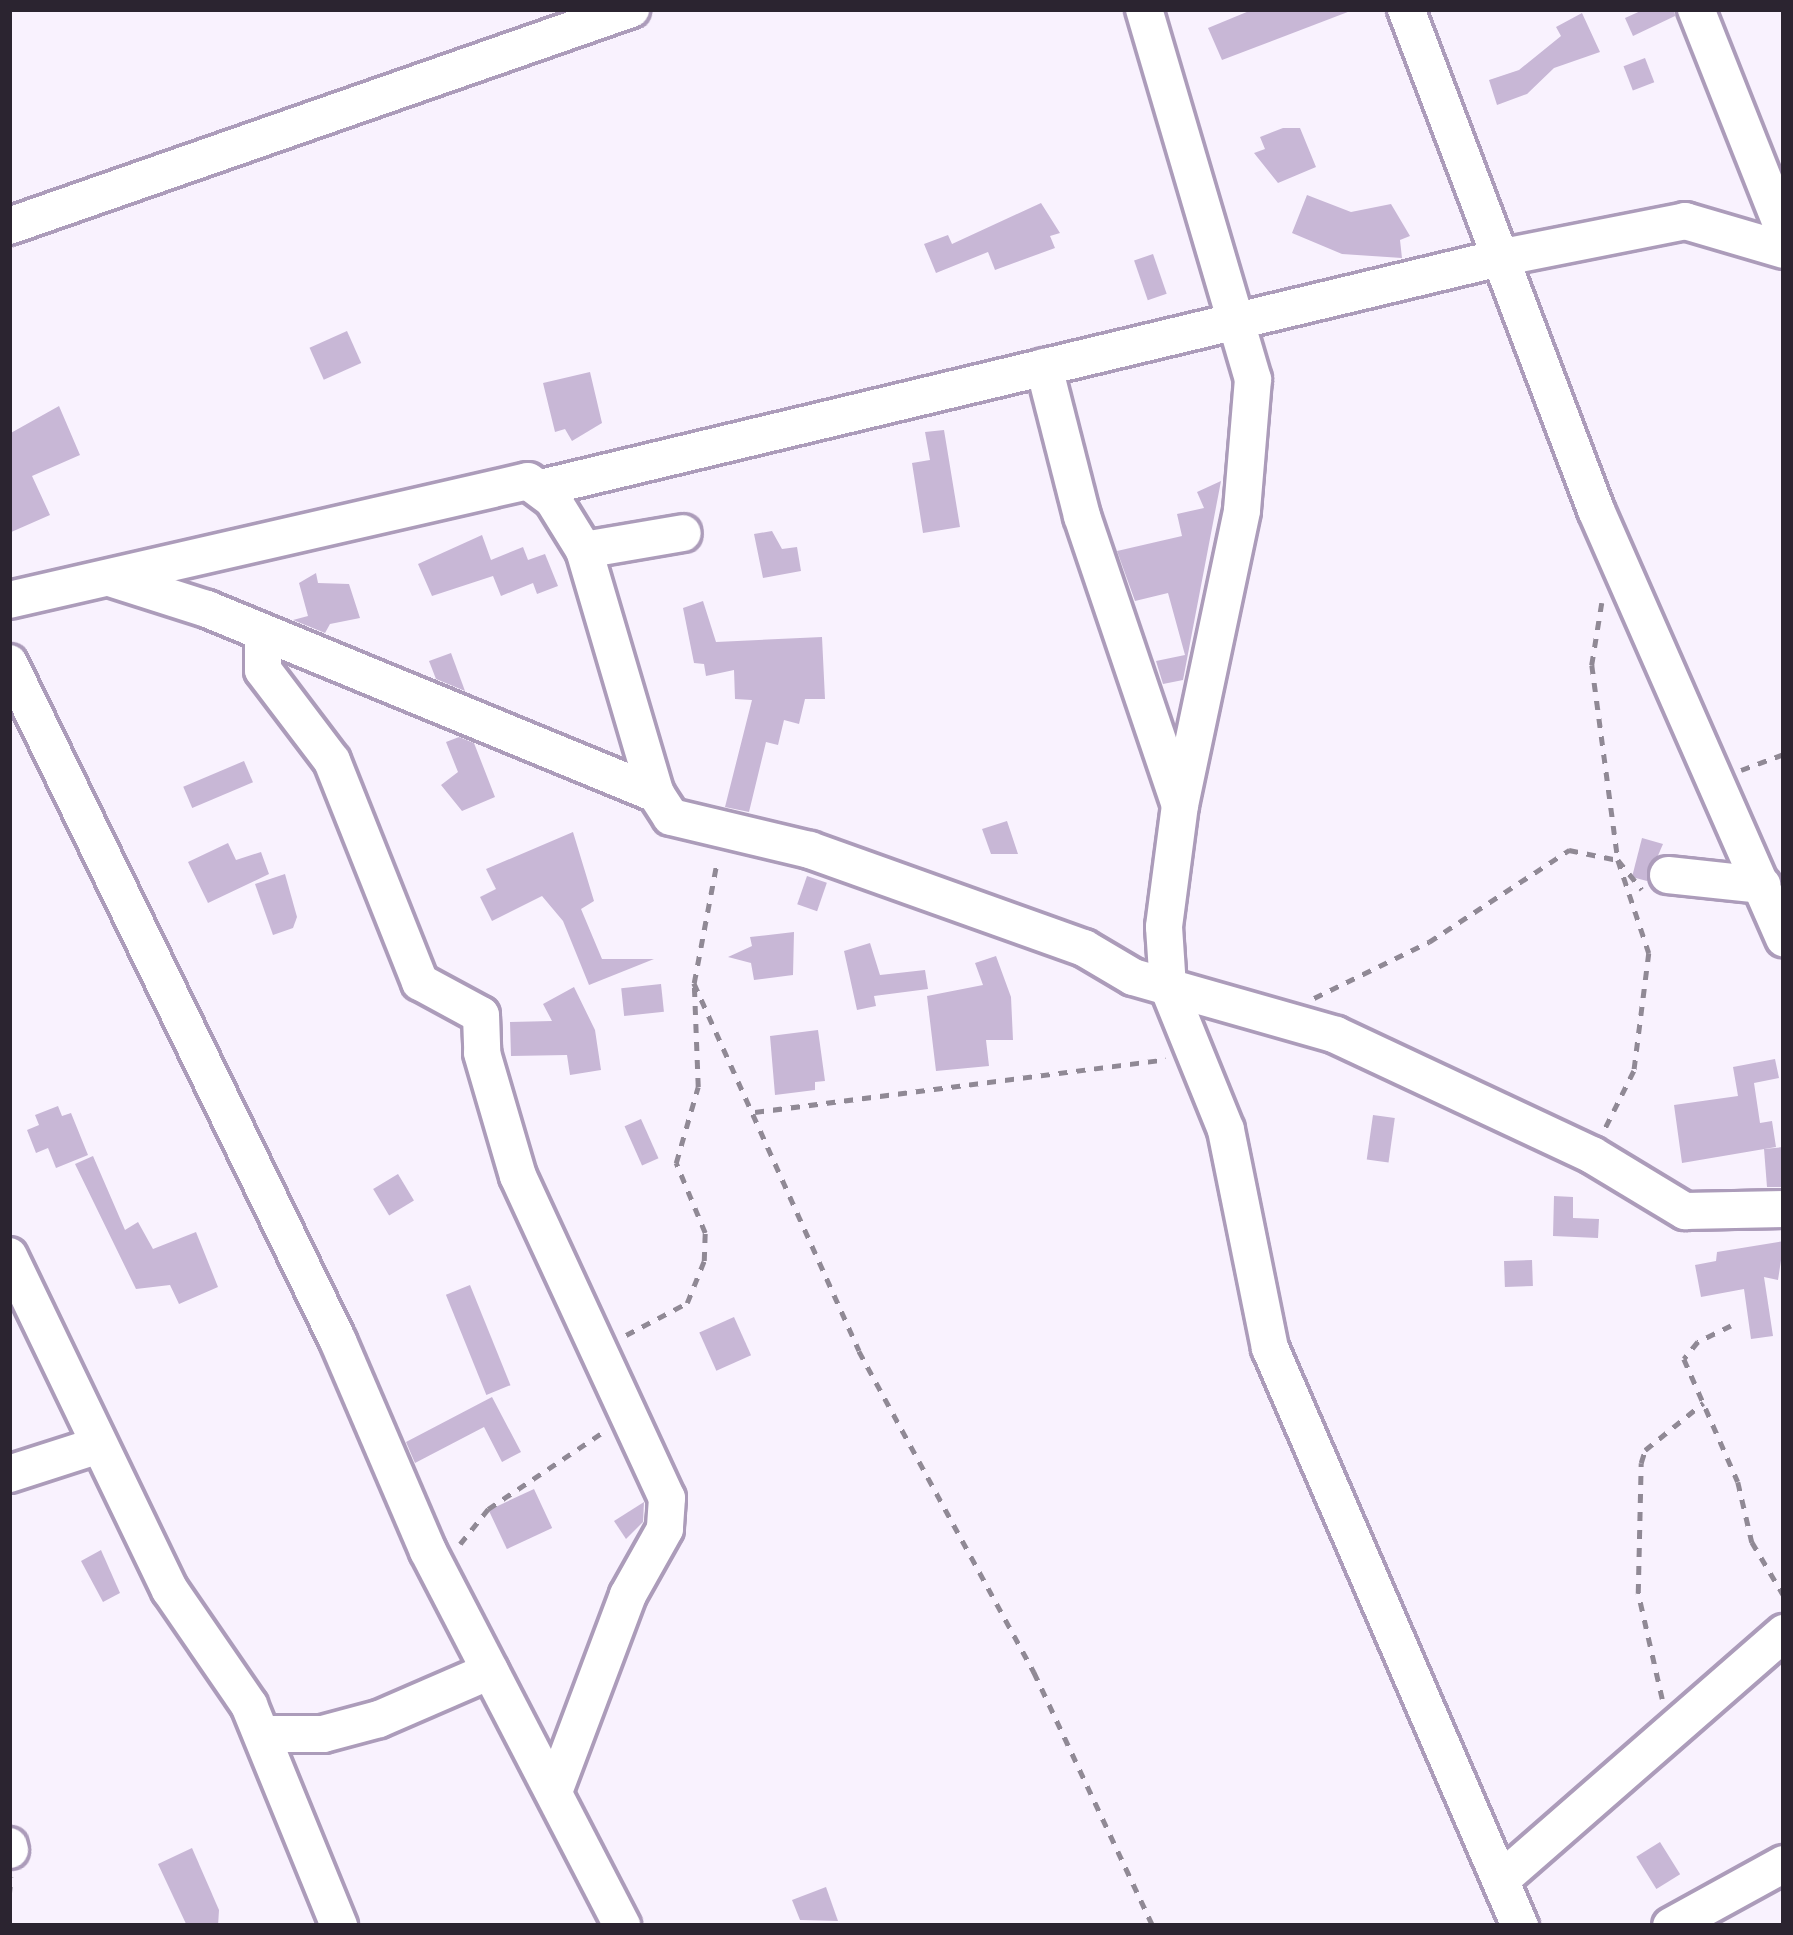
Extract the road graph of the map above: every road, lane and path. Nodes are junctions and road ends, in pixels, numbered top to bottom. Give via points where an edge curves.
1 (631, 9) edge
2 (1144, 9) edge
3 (1406, 9) edge
4 (1696, 9) edge
5 (9, 226) edge
6 (1784, 231) edge
7 (1784, 250) edge
8 (1504, 256) junction
9 (1241, 320) junction
10 (1045, 367) junction
11 (541, 488) junction
12 (683, 533) dead end
13 (1611, 542) junction
14 (584, 550) junction
15 (111, 578) junction
16 (9, 600) edge
17 (263, 637) junction
18 (9, 663) edge
19 (1784, 754) edge
20 (1719, 778) junction
21 (656, 794) junction
22 (1180, 805) junction
23 (732, 832) junction
24 (1618, 860) junction
25 (1668, 875) joint
26 (1762, 886) junction
27 (1784, 939) edge
28 (694, 983) junction
29 (1168, 988) junction
30 (1276, 1017) junction
31 (1199, 1054) junction
32 (752, 1112) junction
33 (1592, 1155) junction
34 (1784, 1209) edge
35 (9, 1256) edge
36 (1731, 1326) dead end
37 (618, 1341) dead end
38 (1702, 1403) junction
39 (616, 1418) dead end
40 (96, 1446) junction
41 (9, 1474) edge
42 (445, 1582) junction
43 (1784, 1596) edge
44 (1784, 1633) edge
45 (490, 1671) junction
46 (1673, 1732) junction
47 (262, 1734) junction
48 (555, 1790) junction
49 (1782, 1872) edge
50 (1502, 1878) junction
51 (339, 1926) edge
52 (622, 1926) edge
53 (1153, 1926) edge
54 (1520, 1926) edge
55 (1671, 1926) edge

1 - 5 street
2 - 9 street
3 - 8 street
4 - 6 street
7 - 8 street via 1685,221
8 - 9 street
8 - 13 street
9 - 10 street
9 - 22 street via 1253,407 1245,491
10 - 11 street
10 - 22 street via 1082,516
11 - 14 street
11 - 15 street via 513,479
12 - 14 street
13 - 20 street
13 - 24 path via 1592,664
14 - 21 street
15 - 16 street
15 - 17 street
17 - 21 street
17 - 48 street via 262,670 332,760 420,982 482,1015 482,1053 518,1176 667,1498 665,1529 628,1595
18 - 42 street via 338,1341
19 - 20 path
20 - 26 street
21 - 23 street via 679,822
22 - 29 street via 1163,927
23 - 28 path via 711,877
23 - 29 street via 970,905
24 - 25 path via 1637,888 1651,893 1668,889
24 - 30 path via 1569,850 1429,942
24 - 33 path via 1648,953 1634,1071
25 - 26 street
26 - 27 street
28 - 32 path
28 - 37 path via 698,1087 676,1163 704,1233 704,1261 687,1303
29 - 30 street
29 - 31 street
30 - 33 street via 1336,1035
31 - 32 path
31 - 50 street via 1226,1130 1270,1348
32 - 53 path via 859,1352 1034,1672
33 - 34 street via 1685,1211
35 - 40 street
36 - 38 path via 1684,1359
38 - 43 path via 1738,1482 1752,1542
38 - 46 path via 1645,1450 1636,1502 1638,1593
39 - 42 path via 488,1510 454,1553
40 - 41 street
40 - 47 street via 170,1590
42 - 45 street
44 - 46 street
45 - 47 street via 323,1734
45 - 48 street
46 - 50 street
47 - 51 street
48 - 52 street
49 - 55 street
50 - 54 street

